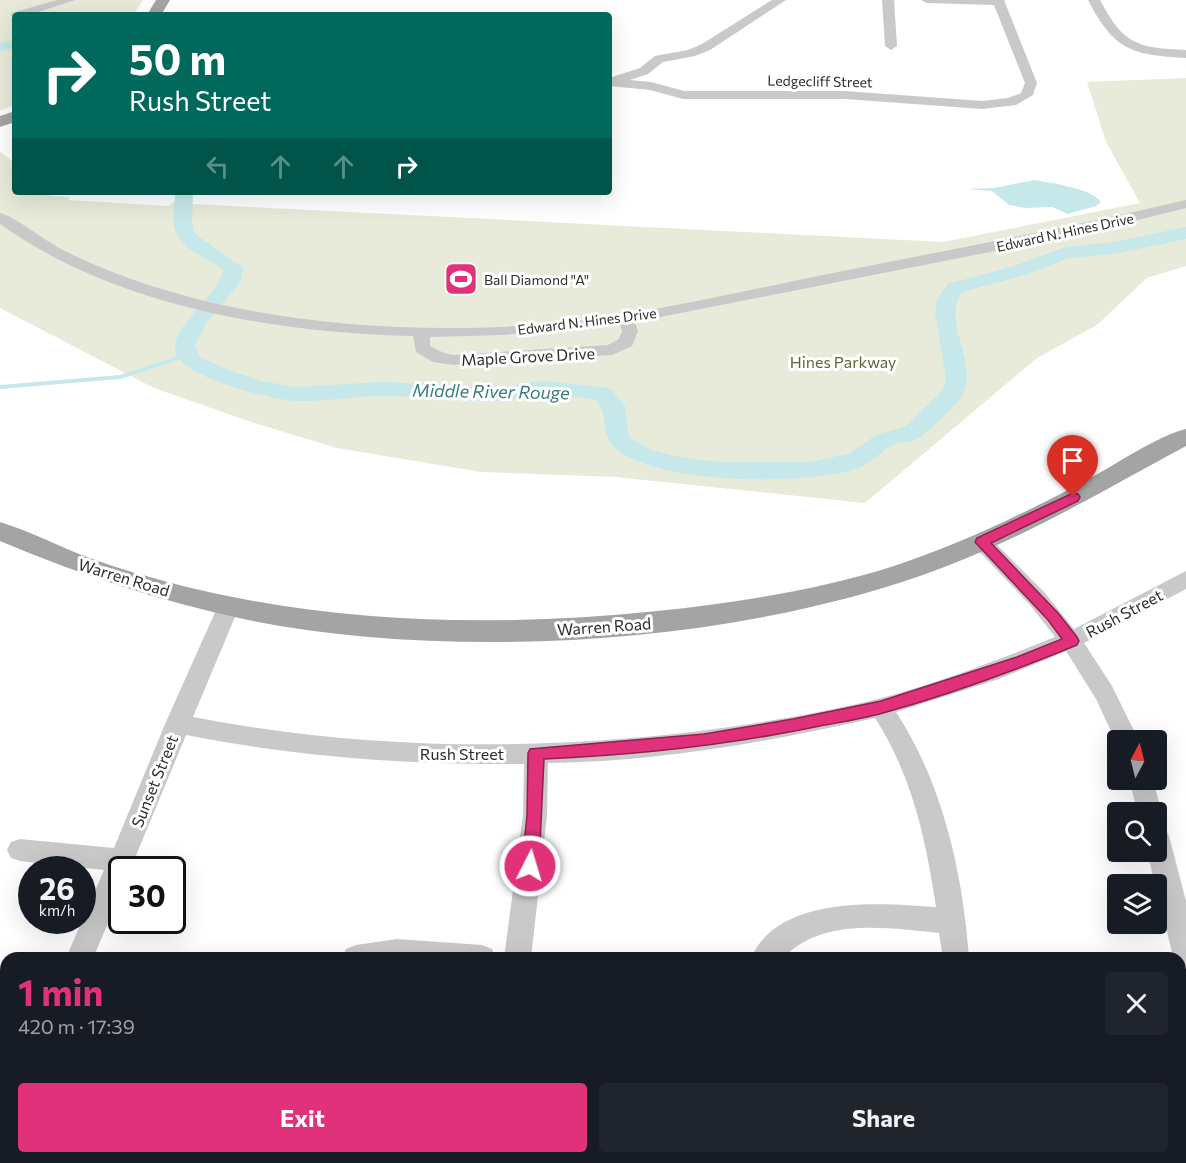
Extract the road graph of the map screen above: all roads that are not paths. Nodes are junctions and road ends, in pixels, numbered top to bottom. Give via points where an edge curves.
1 (22, 0) edge
2 (69, 0) edge
3 (780, 0) edge
4 (888, 0) edge
5 (927, 0) edge
6 (1094, 0) edge
7 (998, 1) edge
8 (30, 11) junction
9 (27, 12) edge
10 (891, 46) dead end
11 (1186, 54) edge
12 (612, 81) edge
13 (612, 82) edge
14 (1186, 204) edge
15 (0, 217) edge
16 (626, 319) junction
17 (422, 332) junction
18 (1186, 436) edge
19 (0, 531) edge
20 (982, 542) junction
21 (1186, 579) edge
22 (229, 605) junction
23 (1071, 641) junction
24 (881, 708) junction
25 (177, 724) junction
26 (1122, 730) edge
27 (536, 753) junction
28 (20, 850) dead end
29 (123, 856) edge
30 (108, 860) edge
31 (1163, 862) edge
32 (108, 892) edge
33 (951, 921) junction
34 (83, 952) edge
35 (519, 952) edge
36 (772, 952) edge
37 (955, 952) edge
38 (1186, 952) edge

1 - 8 street
2 - 8 street
3 - 12 street via 706,47 659,59 644,71
4 - 10 street
5 - 7 street
6 - 11 street via 1113,33 1137,45
7 - 13 street, Ledgecliff Street via 1031,87 1029,93 1011,102 982,105 845,95 683,95 651,86
8 - 9 street
14 - 16 street, Edward N. Hines Drive via 1075,230
15 - 17 street, Edward N. Hines Drive via 77,264 188,302 317,325
16 - 17 street, Edward N. Hines Drive via 497,331
16 - 17 street, Maple Grove Drive via 630,331 626,342 612,350 570,355 439,358 422,348
18 - 20 main road, Warren Road via 1054,508
19 - 22 main road, Warren Road via 105,573
20 - 22 main road, Warren Road via 900,573 813,596 623,625 509,631 402,628 318,620
20 - 23 street
21 - 23 street, Rush Street
22 - 25 street, Sunset Street
23 - 24 street, Rush Street via 1022,662
23 - 26 street
24 - 27 street, Rush Street via 704,740
24 - 33 street via 909,756 928,806
25 - 27 street, Rush Street via 346,749
25 - 29 street, Sunset Street
27 - 35 street via 534,825
28 - 30 street
31 - 38 street
32 - 34 street, Sunset Street
33 - 36 street via 870,914 835,918 790,936
33 - 37 street

